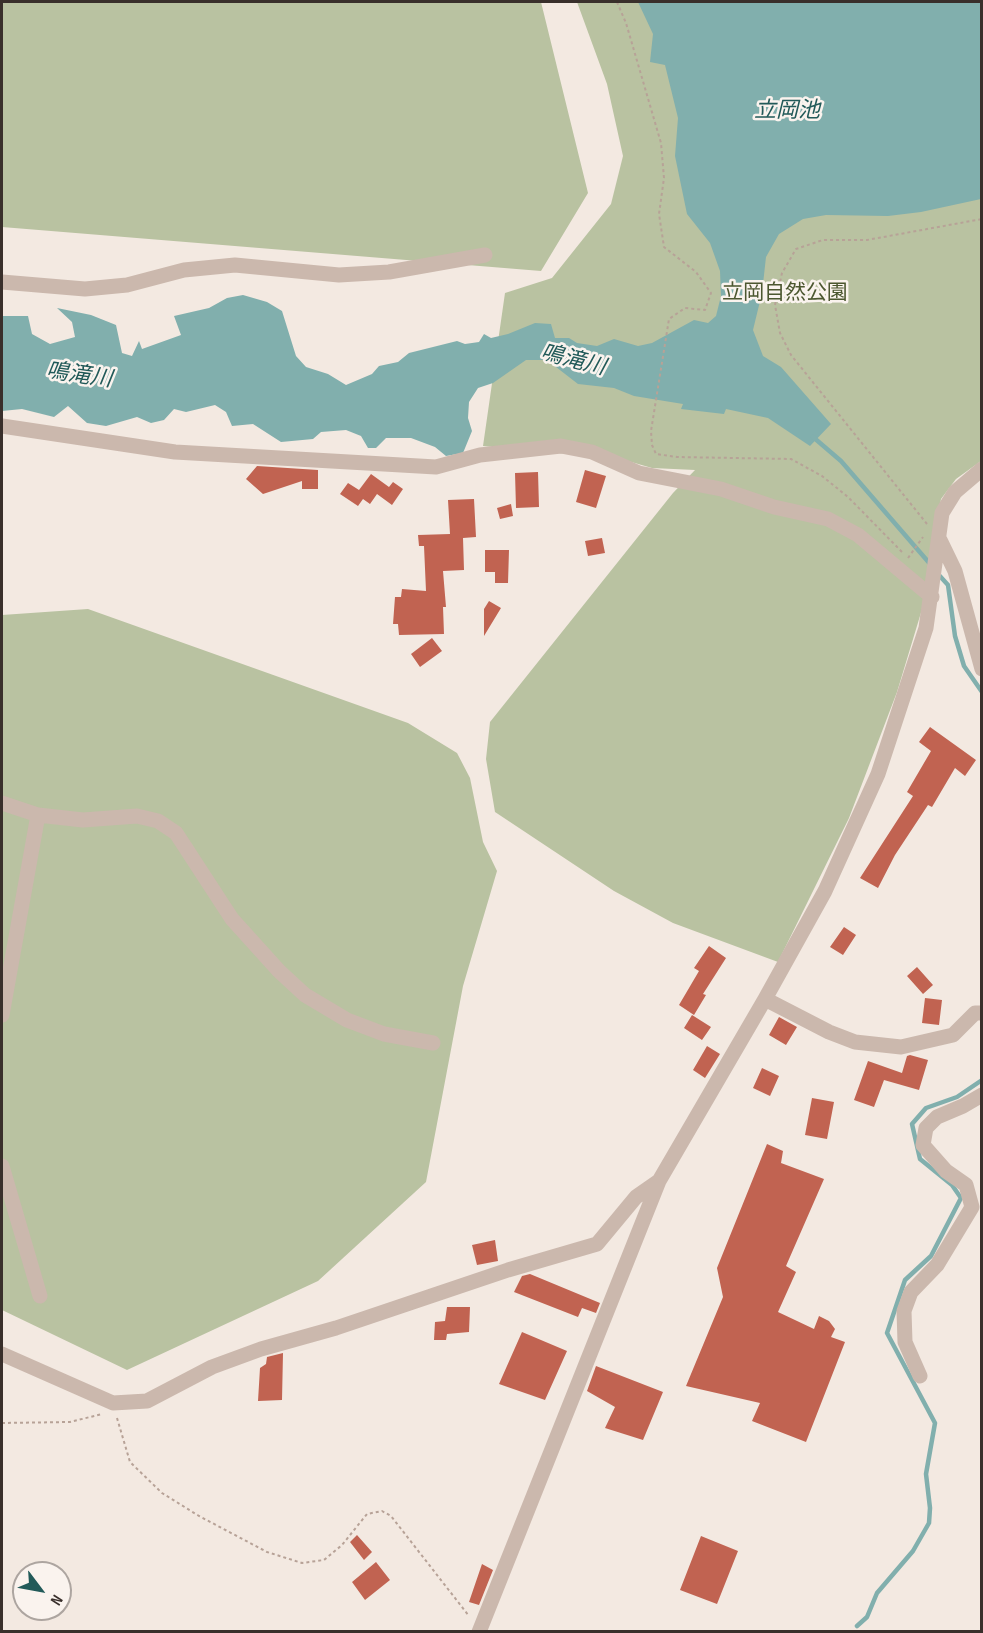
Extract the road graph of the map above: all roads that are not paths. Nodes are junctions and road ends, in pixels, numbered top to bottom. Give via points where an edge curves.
1 (484, 255) dead end
2 (2, 282) edge
3 (2, 426) edge
4 (981, 469) edge
5 (940, 540) junction
6 (932, 589) junction
7 (981, 669) edge
8 (2, 803) edge
9 (38, 815) junction
10 (765, 999) junction
11 (981, 1013) edge
12 (2, 1015) edge
13 (433, 1043) dead end
14 (981, 1095) edge
15 (2, 1166) edge
16 (659, 1181) junction
17 (40, 1296) dead end
18 (2, 1354) edge
19 (920, 1376) dead end
20 (481, 1631) edge

1 - 2 street via 389,272 339,276 235,265 184,270 127,285 85,289
3 - 6 street via 175,452 436,467 480,455 561,446 592,452 639,473 721,489 774,507 828,519 858,535
4 - 5 street via 965,480 948,501 942,513
5 - 6 street
5 - 7 street via 955,571
6 - 10 street via 920,648 878,774 825,891
8 - 9 street
9 - 12 street
9 - 13 street via 83,820 137,816 159,821 176,833 232,919 305,995 347,1020 384,1034
10 - 11 street via 855,1042 901,1047 953,1035 975,1013
10 - 16 street
14 - 19 street via 937,1117 926,1128 923,1145 946,1171 966,1185 972,1207 937,1264 911,1292 903,1311 905,1342
15 - 17 street
16 - 18 street via 636,1197 597,1244 261,1349 212,1367 147,1401 113,1403
16 - 20 street

